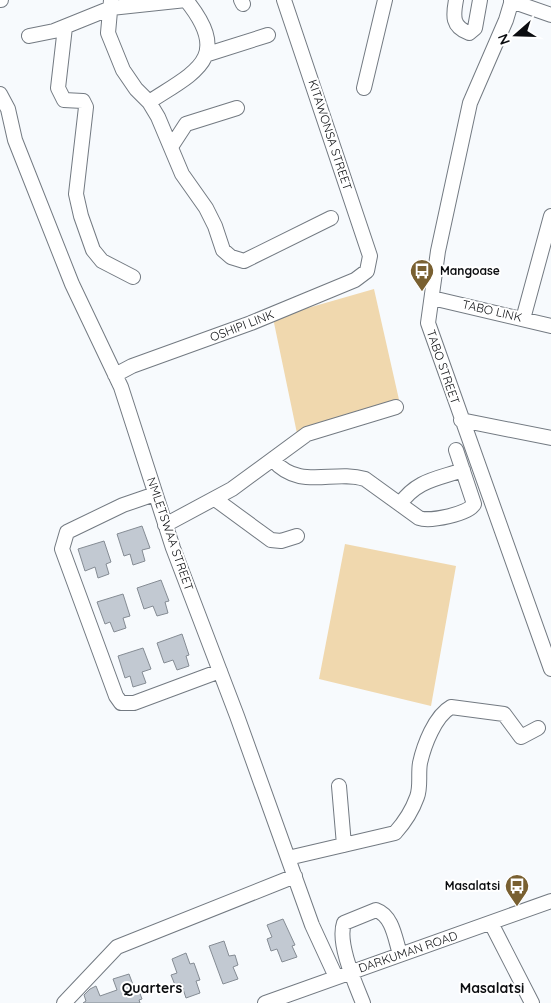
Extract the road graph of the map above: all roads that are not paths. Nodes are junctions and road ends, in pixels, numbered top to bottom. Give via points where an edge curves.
1 (186, 0) edge
2 (284, 0) edge
3 (385, 0) edge
4 (456, 0) edge
5 (480, 0) edge
6 (512, 1) edge
7 (111, 4) edge
8 (551, 15) edge
9 (66, 27) junction
10 (268, 35) dead end
11 (29, 36) dead end
12 (208, 54) junction
13 (364, 88) dead end
14 (0, 94) edge
15 (149, 102) junction
16 (237, 108) dead end
17 (171, 147) junction
18 (551, 216) edge
19 (331, 218) dead end
20 (366, 271) joint
21 (133, 277) dead end
22 (432, 298) junction
23 (523, 318) junction
24 (551, 326) edge
25 (115, 375) junction
26 (396, 407) dead end
27 (461, 420) junction
28 (551, 438) edge
29 (456, 450) dead end
30 (272, 460) junction
31 (464, 470) junction
32 (155, 494) junction
33 (215, 499) junction
34 (400, 504) junction
35 (165, 525) junction
36 (297, 536) dead end
37 (551, 669) edge
38 (220, 671) junction
39 (538, 728) dead end
40 (339, 786) dead end
41 (344, 845) junction
42 (288, 858) junction
43 (295, 876) junction
44 (551, 902) edge
45 (491, 923) junction
46 (400, 954) junction
47 (350, 971) junction
48 (336, 977) junction
49 (64, 1003) edge
50 (266, 1003) edge
51 (363, 1003) edge
52 (532, 1003) edge

1 - 7 street
1 - 12 street via 204,31
2 - 20 street, KITAWONSA STREET via 370,256
3 - 13 street
4 - 5 street via 456,27 469,33 475,28
6 - 8 street
6 - 22 street, TABO STREET via 470,103 438,251
7 - 9 street
7 - 15 street via 108,33 123,70
9 - 11 street
9 - 21 street via 58,88 64,100 83,101 86,108 76,194 93,250 102,261
10 - 12 street
12 - 15 street via 193,74
14 - 25 street, NMLETSWAA STREET via 72,284
15 - 17 street
16 - 17 street via 186,124
17 - 19 street via 182,174 206,208 223,250 231,257 244,261
18 - 23 street
20 - 25 street, OSHIPI LINK via 355,280 329,291
22 - 23 street, TABO LINK
22 - 27 street, TABO STREET via 428,323
23 - 24 street, TABO LINK
25 - 32 street, NMLETSWAA STREET
26 - 30 street via 307,434
27 - 28 street
27 - 37 street, TABO STREET
29 - 31 street
30 - 33 street
30 - 34 street via 289,473 312,479 355,476 365,479
31 - 34 street via 420,484
31 - 34 street via 474,498 473,506 468,510 423,520
32 - 35 street, NMLETSWAA STREET
32 - 38 street via 123,505 67,532 62,549 84,613 121,702 134,702
33 - 35 street
33 - 36 street via 271,540 281,541
35 - 38 street, NMLETSWAA STREET
38 - 42 street, NMLETSWAA STREET
39 - 41 street via 521,737 504,714 457,707 445,711 428,740 420,762 418,796 404,822 394,833
40 - 41 street
41 - 42 street
42 - 43 street, NMLETSWAA STREET
43 - 48 street, NMLETSWAA STREET via 312,925
43 - 49 street via 117,947
44 - 45 street, DARKUMAN ROAD
45 - 46 street, DARKUMAN ROAD
45 - 52 street
46 - 47 street, DARKUMAN ROAD
46 - 47 street via 388,918 376,910 344,923 342,931
47 - 48 street, DARKUMAN ROAD
47 - 51 street
48 - 50 street, DARKUMAN ROAD

